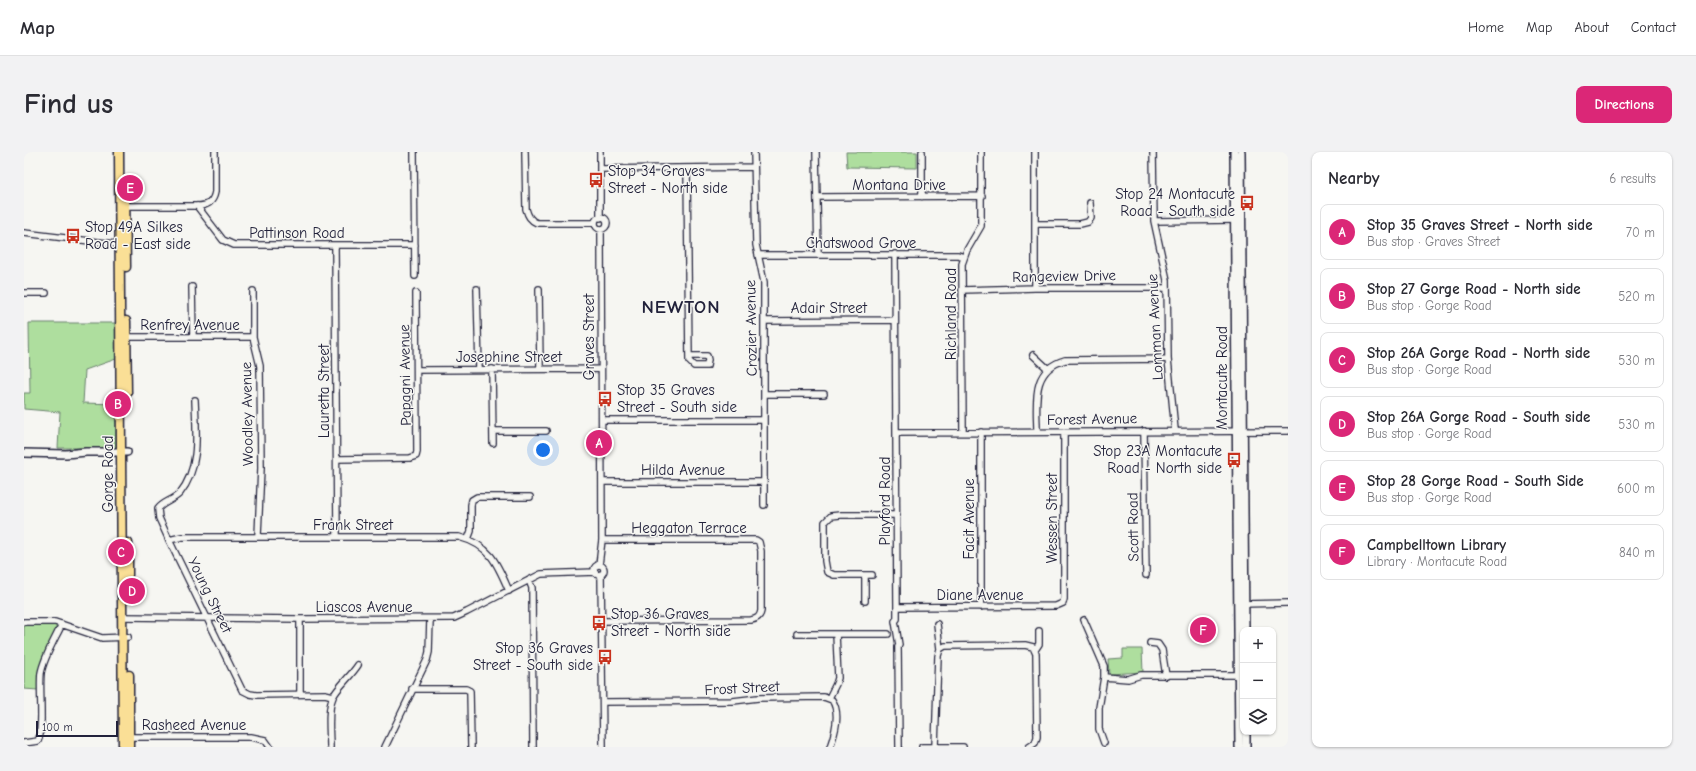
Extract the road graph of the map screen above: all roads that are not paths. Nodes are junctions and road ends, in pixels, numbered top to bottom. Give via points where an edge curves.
1 (120, 152) edge
2 (125, 152) edge
3 (215, 152) edge
4 (414, 152) edge
5 (525, 152) edge
6 (600, 152) edge
7 (754, 152) edge
8 (816, 152) edge
9 (922, 152) edge
10 (981, 152) edge
11 (1034, 152) edge
12 (1153, 152) edge
13 (1234, 152) edge
14 (1241, 152) edge
15 (754, 166) junction
16 (687, 168) junction
17 (600, 169) junction
18 (982, 196) junction
19 (922, 197) junction
20 (817, 198) junction
21 (1090, 203) dead end
22 (122, 206) junction
23 (197, 206) junction
24 (600, 218) junction
25 (1238, 220) junction
26 (1154, 221) junction
27 (595, 223) junction
28 (1035, 224) junction
29 (601, 229) junction
30 (24, 233) edge
31 (123, 245) junction
32 (415, 245) junction
33 (335, 246) junction
34 (894, 254) junction
35 (818, 255) junction
36 (758, 256) junction
37 (964, 258) junction
38 (415, 276) dead end
39 (192, 288) dead end
40 (1035, 288) junction
41 (1167, 288) junction
42 (478, 289) dead end
43 (539, 289) dead end
44 (962, 290) junction
45 (253, 291) dead end
46 (24, 292) edge
47 (46, 293) dead end
48 (416, 293) dead end
49 (895, 320) junction
50 (764, 321) junction
51 (123, 337) junction
52 (193, 337) junction
53 (253, 338) junction
54 (1033, 354) dead end
55 (689, 356) dead end
56 (1168, 359) junction
57 (1047, 368) junction
58 (479, 369) junction
59 (492, 369) junction
60 (540, 369) junction
61 (601, 369) junction
62 (417, 370) junction
63 (764, 394) junction
64 (824, 394) dead end
65 (195, 400) dead end
66 (602, 420) junction
67 (764, 420) junction
68 (1175, 430) junction
69 (493, 431) junction
70 (546, 431) dead end
71 (1144, 431) junction
72 (1235, 431) junction
73 (1244, 431) junction
74 (1288, 431) edge
75 (963, 432) junction
76 (981, 432) junction
77 (1037, 432) junction
78 (1064, 432) junction
79 (896, 433) junction
80 (493, 442) dead end
81 (24, 453) edge
82 (124, 453) junction
83 (337, 459) junction
84 (602, 482) junction
85 (764, 482) junction
86 (530, 497) dead end
87 (764, 505) dead end
88 (897, 515) junction
89 (258, 536) junction
90 (336, 536) junction
91 (468, 539) junction
92 (169, 540) junction
93 (602, 540) junction
94 (599, 565) junction
95 (595, 572) junction
96 (601, 574) junction
97 (865, 575) junction
98 (872, 575) dead end
99 (1146, 575) dead end
100 (529, 580) junction
101 (509, 591) junction
102 (865, 601) dead end
103 (1288, 602) edge
104 (1063, 603) joint
105 (1237, 604) junction
106 (1246, 604) junction
107 (897, 607) junction
108 (980, 607) junction
109 (126, 617) junction
110 (208, 617) junction
111 (300, 619) junction
112 (430, 619) junction
113 (1084, 620) dead end
114 (603, 621) junction
115 (24, 622) edge
116 (62, 624) junction
117 (937, 624) dead end
118 (1246, 627) edge
119 (1039, 631) dead end
120 (796, 634) dead end
121 (836, 634) junction
122 (888, 634) dead end
123 (126, 637) junction
124 (1150, 643) dead end
125 (940, 649) junction
126 (1035, 650) junction
127 (1240, 663) edge
128 (358, 664) dead end
129 (1240, 675) edge
130 (1166, 676) junction
131 (1104, 677) junction
132 (412, 689) junction
133 (300, 694) junction
134 (333, 696) junction
135 (829, 698) junction
136 (1240, 699) edge
137 (603, 702) junction
138 (1246, 735) edge
139 (126, 737) junction
140 (24, 743) edge
141 (1104, 743) dead end
142 (123, 747) edge
143 (129, 747) edge
144 (270, 747) edge
145 (330, 747) edge
146 (385, 747) edge
147 (471, 747) edge
148 (533, 747) edge
149 (603, 747) edge
150 (830, 747) edge
151 (899, 747) edge
152 (922, 747) edge
153 (935, 747) edge
154 (963, 747) edge
155 (1029, 747) edge
156 (1238, 747) edge
157 (1246, 747) edge

1 - 22 main road, Gorge Road
2 - 22 main road, Gorge Road
3 - 23 street via 214,198 207,205
4 - 32 street
5 - 27 street via 526,209 532,221
6 - 17 street
7 - 15 street, Crozier Avenue
8 - 20 street
9 - 19 street
10 - 18 street, Richland Road
11 - 28 street
12 - 26 street, Lomman Avenue
13 - 25 main road, Montacute Road
14 - 25 main road, Montacute Road
15 - 16 street
15 - 36 street, Crozier Avenue
16 - 17 street
16 - 55 street
17 - 24 street
18 - 19 street, Montana Drive
18 - 37 street, Richland Road via 981,226
19 - 20 street, Montana Drive
20 - 35 street
21 - 28 street via 1088,222
22 - 23 street
22 - 31 main road, Gorge Road
23 - 33 street, Pattinson Road via 223,240 230,244
24 - 27 street
24 - 29 street via 605,219 606,223
25 - 26 street
25 - 72 main road, Montacute Road
25 - 73 main road, Montacute Road
26 - 41 street, Lomman Avenue
27 - 29 street via 596,227
28 - 40 street
29 - 61 street, Graves Street
30 - 31 street
31 - 51 main road, Gorge Road
32 - 33 street, Pattinson Road
32 - 38 street
33 - 83 street, Lauretta Street
34 - 35 street, Chatswood Grove
34 - 37 street, Chatswood Grove via 958,255
34 - 49 street, Playford Road
35 - 36 street, Chatswood Grove
36 - 50 street, Crozier Avenue via 764,282
37 - 44 street, Richland Road
39 - 52 street
40 - 41 street, Rangeview Drive
40 - 44 street, Rangeview Drive
41 - 56 street, Lomman Avenue
42 - 58 street
43 - 60 street
44 - 75 street, Richland Road
45 - 53 street, Woodley Avenue
46 - 47 street
48 - 62 street, Papagni Avenue
49 - 50 street, Adair Street
49 - 79 street, Playford Road
50 - 63 street, Crozier Avenue
51 - 52 street, Renfrey Avenue
51 - 82 main road, Gorge Road
52 - 53 street, Renfrey Avenue
53 - 89 street, Woodley Avenue via 260,366 261,468
54 - 57 street
56 - 57 street via 1065,360
56 - 68 street, Lomman Avenue
57 - 77 street via 1038,385
58 - 59 street, Josephine Street
58 - 62 street, Josephine Street
59 - 60 street, Josephine Street
59 - 69 street
60 - 61 street, Josephine Street
61 - 66 street, Graves Street
62 - 83 street, Papagni Avenue via 416,456
63 - 64 street
63 - 67 street, Crozier Avenue
65 - 92 street, Young Street via 196,450 192,472 179,494 158,509 159,518
66 - 67 street
66 - 84 street, Graves Street
67 - 85 street, Crozier Avenue
68 - 71 street, Forest Avenue
68 - 72 street, Forest Avenue
69 - 70 street
69 - 80 street
71 - 78 street, Forest Avenue
71 - 99 street, Scott Road
72 - 73 street, Forest Avenue
72 - 105 main road, Montacute Road
73 - 74 street, Forest Avenue
73 - 106 main road, Montacute Road
75 - 76 street, Forest Avenue
75 - 79 street, Forest Avenue
76 - 77 street, Forest Avenue
76 - 108 street, Facit Avenue
77 - 78 street, Forest Avenue
78 - 104 street, Wessen Street
79 - 88 street, Playford Road
81 - 82 main road
82 - 109 main road, Gorge Road
83 - 90 street, Lauretta Street
84 - 85 street, Hilda Avenue
84 - 93 street, Graves Street
85 - 87 street, Crozier Avenue
86 - 91 street via 477,497 472,500 471,531
88 - 97 street via 840,515 831,516 825,522 827,572 834,575
88 - 107 street, Playford Road
89 - 90 street, Frank Street
89 - 92 street, Frank Street via 182,537
90 - 91 street, Frank Street
91 - 101 street, Frank Street via 493,558
92 - 110 street, Young Street
93 - 94 street, Graves Street
93 - 114 street, Heggaton Terrace via 756,540 761,551 761,611 757,618
94 - 95 street via 595,567
94 - 96 street via 604,568
95 - 96 street
95 - 100 street, Liascos Avenue via 546,573
96 - 114 street
97 - 98 street
97 - 102 street
100 - 101 street, Liascos Avenue
100 - 148 street via 532,588
101 - 112 street, Liascos Avenue via 460,616
103 - 106 street
104 - 108 street, Diane Avenue via 1056,606
105 - 106 street
105 - 127 main road, Montacute Road
106 - 118 main road, Montacute Road
107 - 108 street, Diane Avenue
107 - 151 street, Playford Road via 895,621 899,645
109 - 110 street, Liascos Avenue
109 - 123 main road, Gorge Road
110 - 111 street, Liascos Avenue
110 - 133 street, Young Street via 240,687 246,693
111 - 112 street, Liascos Avenue
111 - 133 street
112 - 132 street via 429,652
113 - 131 street via 1104,666
114 - 137 street
115 - 116 street
116 - 123 street via 102,638
116 - 140 street via 42,672 41,736 38,741
117 - 125 street
119 - 126 street via 1039,644
120 - 121 street
121 - 122 street
121 - 135 street via 838,678
123 - 139 main road, Gorge Road
124 - 130 street via 1158,644 1162,650
125 - 126 street via 945,646 1025,646
125 - 153 street
126 - 155 street via 1037,737
128 - 134 street
129 - 130 street
130 - 131 street via 1142,675 1128,680
131 - 141 street via 1099,708 1099,729
132 - 146 street
132 - 147 street via 470,691
133 - 134 street
134 - 145 street via 330,707
135 - 137 street, Frost Street via 758,698 733,702
135 - 150 street via 834,702 836,720 836,731
136 - 156 main road, Montacute Road
137 - 149 street
138 - 157 main road
139 - 142 main road, Gorge Road
139 - 143 main road, Gorge Road
139 - 144 street, Rasheed Avenue via 251,737 265,740
152 - 153 street
153 - 154 street

